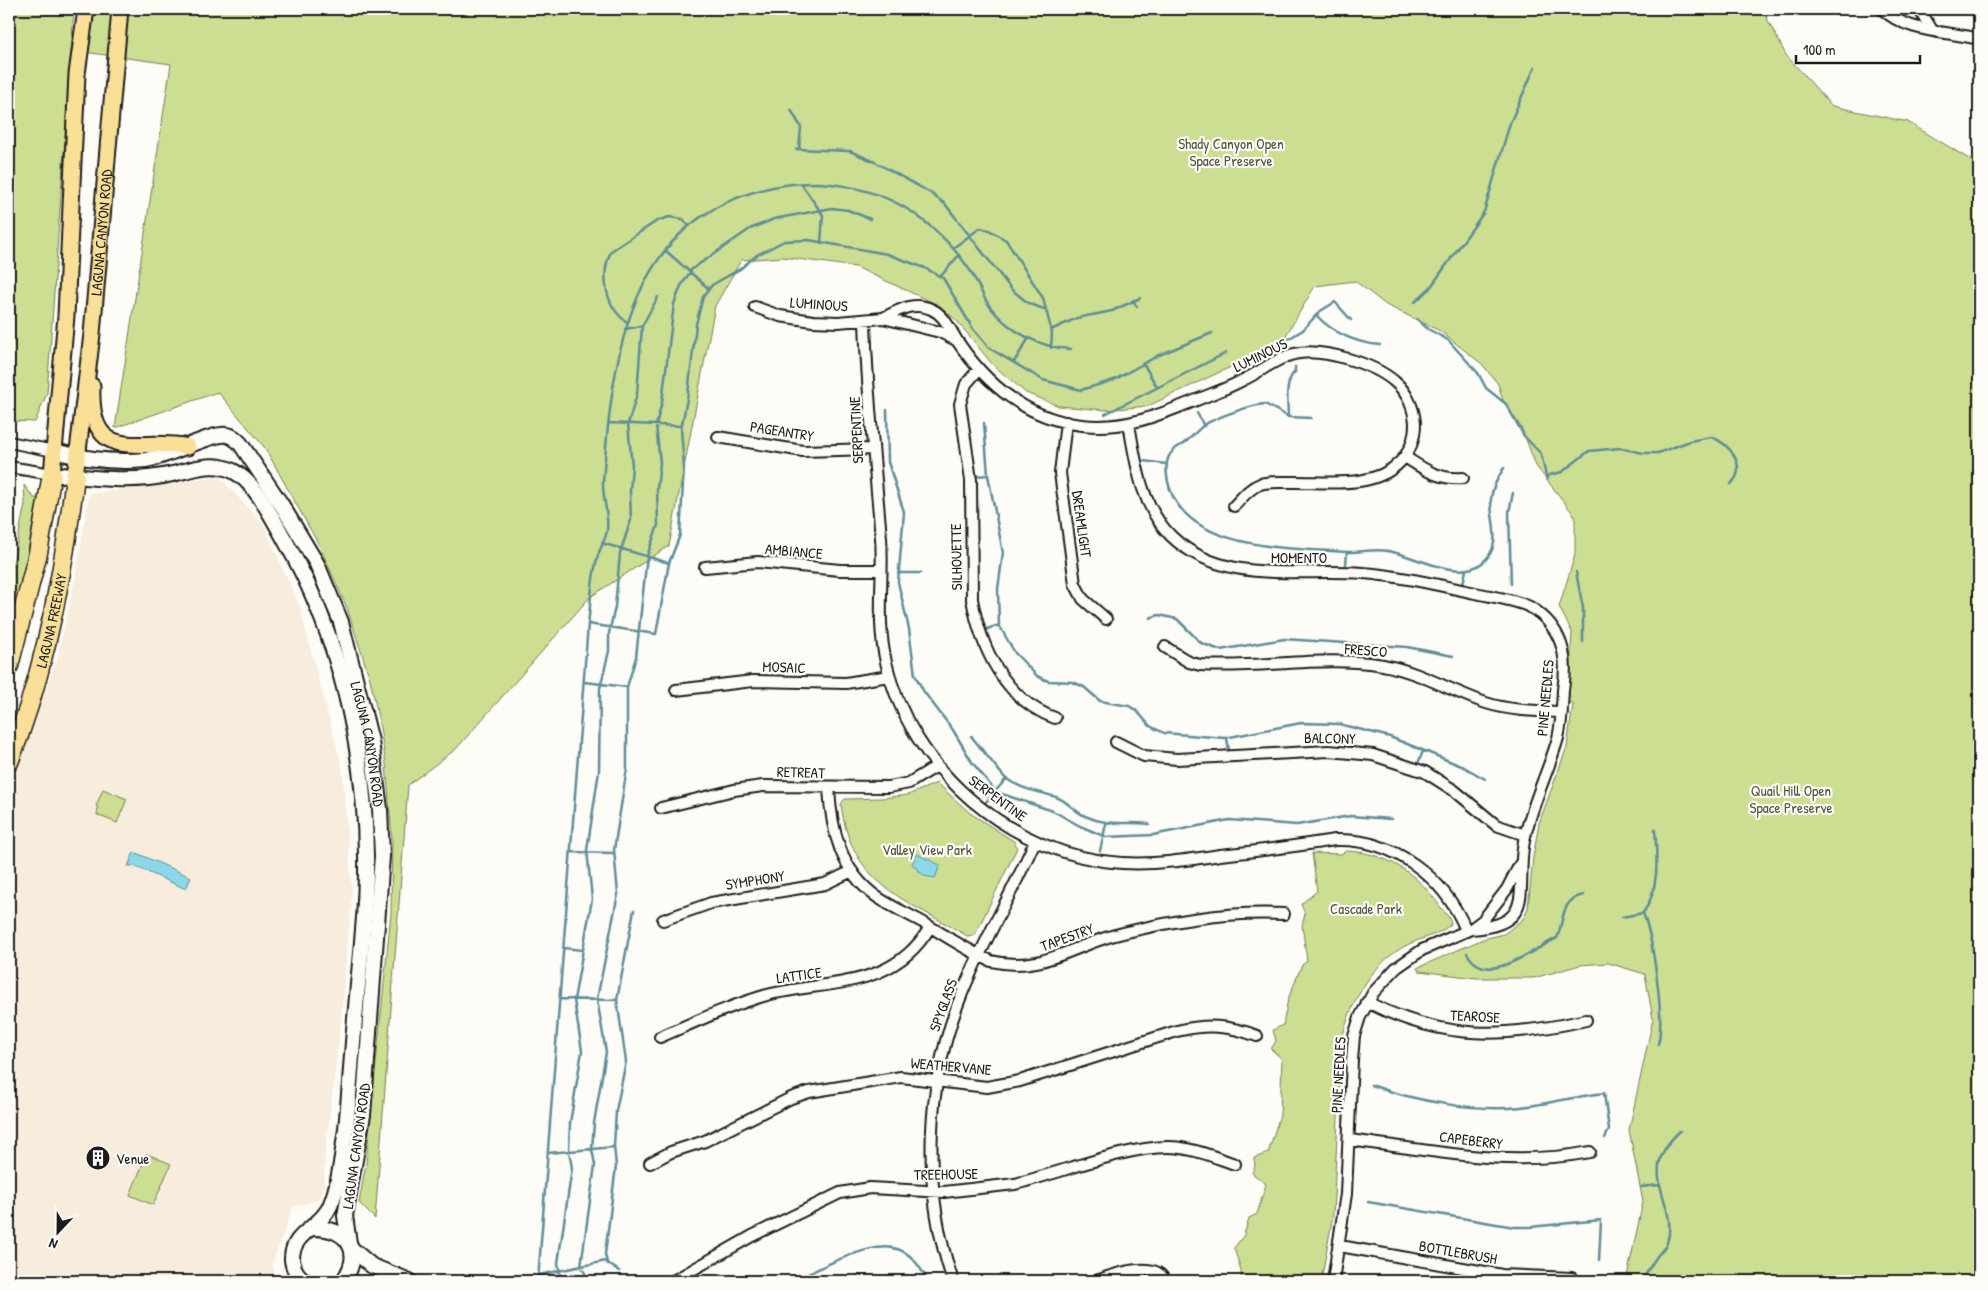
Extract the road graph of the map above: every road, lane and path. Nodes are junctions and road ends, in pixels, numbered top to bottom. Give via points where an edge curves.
1 (86, 9) edge
2 (120, 9) edge
3 (1882, 9) edge
4 (1919, 9) edge
5 (1932, 30) junction
6 (1979, 39) edge
7 (755, 307) dead end
8 (883, 318) junction
9 (865, 320) junction
10 (92, 334) junction
11 (959, 342) junction
12 (979, 369) junction
13 (1066, 422) junction
14 (1129, 424) junction
15 (718, 437) dead end
16 (9, 442) edge
17 (188, 447) junction
18 (872, 449) junction
19 (54, 451) junction
20 (76, 457) junction
21 (1405, 457) junction
22 (9, 467) edge
23 (52, 474) junction
24 (74, 476) junction
25 (1464, 478) dead end
26 (1234, 506) dead end
27 (705, 567) dead end
28 (880, 570) junction
29 (1106, 619) dead end
30 (1549, 623) joint
31 (1165, 647) dead end
32 (9, 666) edge
33 (890, 676) junction
34 (676, 690) dead end
35 (1562, 712) junction
36 (1055, 718) dead end
37 (1116, 742) dead end
38 (9, 762) edge
39 (937, 766) junction
40 (829, 788) junction
41 (661, 808) dead end
42 (1525, 835) junction
43 (1035, 841) junction
44 (1520, 863) junction
45 (852, 872) junction
46 (378, 900) junction
47 (365, 906) junction
48 (1284, 914) dead end
49 (662, 920) dead end
50 (930, 927) junction
51 (1469, 930) junction
52 (980, 955) junction
53 (1367, 1002) junction
54 (1586, 1020) dead end
55 (1257, 1036) dead end
56 (660, 1037) dead end
57 (937, 1080) junction
58 (1349, 1140) junction
59 (1590, 1152) dead end
60 (650, 1163) dead end
61 (1235, 1164) dead end
62 (933, 1191) junction
63 (311, 1228) junction
64 (351, 1246) junction
65 (1340, 1246) junction
66 (1572, 1278) dead end
67 (301, 1280) edge
68 (343, 1281) edge
69 (410, 1281) edge
70 (673, 1281) edge
71 (953, 1281) edge
72 (1096, 1281) edge
73 (1166, 1281) edge
74 (1333, 1281) edge

1 - 19 main road, LAGUNA CANYON ROAD via 77,74 66,306
2 - 10 main road, LAGUNA CANYON ROAD
3 - 5 street via 1903,23
4 - 5 street
5 - 6 street
7 - 9 street, LUMINOUS via 802,320
8 - 9 street, LUMINOUS
8 - 11 street, LUMINOUS via 940,332
8 - 11 street, LUMINOUS via 910,306 925,306 943,318
9 - 18 street, SERPENTINE
10 - 17 main road via 93,410 97,426 105,435 126,444
10 - 20 main road, LAGUNA CANYON ROAD
11 - 12 street, LUMINOUS
12 - 13 street, LUMINOUS via 1016,402
12 - 36 street, SILHOUETTE via 966,384 960,404 971,480 974,615 992,661 1003,679 1028,705
13 - 14 street, LUMINOUS via 1100,426
13 - 29 street, DREAMLIGHT via 1060,472 1075,584 1083,599
14 - 21 street, LUMINOUS via 1233,385 1287,356 1319,352 1342,357 1384,374 1402,389 1415,422
14 - 30 street, MOMENTO via 1143,492 1150,508 1171,536 1204,558 1270,573 1362,573 1416,580 1518,603 1534,610
15 - 18 street, PAGEANTRY via 803,451
16 - 19 street
17 - 20 main road, LAGUNA CANYON ROAD via 163,456 131,461
17 - 46 main road, LAGUNA CANYON ROAD via 220,435 234,437 240,443 282,504 316,564 338,614 371,740 380,808 382,856
18 - 28 street, SERPENTINE via 881,540
19 - 20 main road, LAGUNA CANYON ROAD
19 - 23 main road, LAGUNA CANYON ROAD
20 - 24 main road, LAGUNA CANYON ROAD
21 - 25 street via 1437,476
21 - 26 street, LUMINOUS via 1389,472 1373,479 1260,484
22 - 23 street
23 - 24 main road, LAGUNA CANYON ROAD
23 - 32 highway, LAGUNA FREEWAY via 38,553
24 - 38 highway, LAGUNA FREEWAY via 49,629
24 - 47 main road, LAGUNA CANYON ROAD via 136,480 208,466 224,467 238,473 269,512 302,570 326,627 342,682 356,743 364,810
27 - 28 street, AMBIANCE via 758,562 840,570
28 - 33 street, SERPENTINE via 880,626
30 - 35 street, PINE NEEDLES via 1558,636 1564,656
31 - 35 street, FRESCO via 1200,665 1342,662 1384,665 1503,708
33 - 34 street, MOSAIC via 846,683 753,681
33 - 39 street, SERPENTINE via 908,720
35 - 42 street, PINE NEEDLES via 1558,738
37 - 42 street, BALCONY via 1144,756 1178,759 1330,751 1373,755 1436,778 1496,825
39 - 40 street, RETREAT via 899,786
39 - 43 street, SERPENTINE via 986,812
40 - 41 street, RETREAT via 750,788
40 - 45 street, TAPESTRY via 833,831
42 - 44 street, PINE NEEDLES
43 - 51 street, SERPENTINE via 1087,857 1134,863 1167,862 1335,840 1368,842 1419,866 1442,890
43 - 52 street, SPYGLASS
44 - 51 street, PINE NEEDLES via 1504,894 1483,920
44 - 51 street, PINE NEEDLES via 1520,896 1513,915 1504,924
45 - 49 street, SYMPHONY via 825,884 719,902
45 - 50 street, TAPESTRY via 876,896
46 - 47 main road
46 - 64 main road, LAGUNA CANYON ROAD via 363,1115 345,1216
47 - 63 main road, LAGUNA CANYON ROAD via 341,1161 331,1205
48 - 52 street, TAPESTRY via 1234,914 1154,926 1113,936 1035,964 999,963
50 - 52 street, TAPESTRY
50 - 56 street, LATTICE via 909,954 878,973 854,982 751,1000
51 - 53 street, PINE NEEDLES via 1422,950 1396,968
52 - 57 street, SPYGLASS via 952,1020
53 - 54 street, TEAROSE via 1419,1025 1462,1031 1521,1032
53 - 58 street, PINE NEEDLES via 1354,1036
55 - 57 street, WEATHERVANE via 1222,1026 1198,1027 1010,1083 988,1087
57 - 60 street, WEATHERVANE via 893,1078 809,1092
57 - 62 street, SPYGLASS via 932,1120
58 - 59 street, CAPEBERRY via 1499,1160
58 - 65 street, PINE NEEDLES
61 - 62 street, TREEHOUSE via 1181,1148 1142,1149 1016,1184
62 - 70 street, TREEHOUSE via 870,1188 840,1193 752,1236
62 - 71 street, SPYGLASS via 941,1242
63 - 64 main road via 332,1229
63 - 67 main road, LAGUNA CANYON ROAD via 297,1241 292,1252 292,1263
64 - 68 main road, LAGUNA CANYON ROAD via 351,1269
64 - 69 main road via 372,1266
65 - 66 street, BOTTLEBRUSH via 1502,1275
65 - 74 street, PINE NEEDLES
72 - 73 street via 1122,1272 1146,1270 1157,1272

